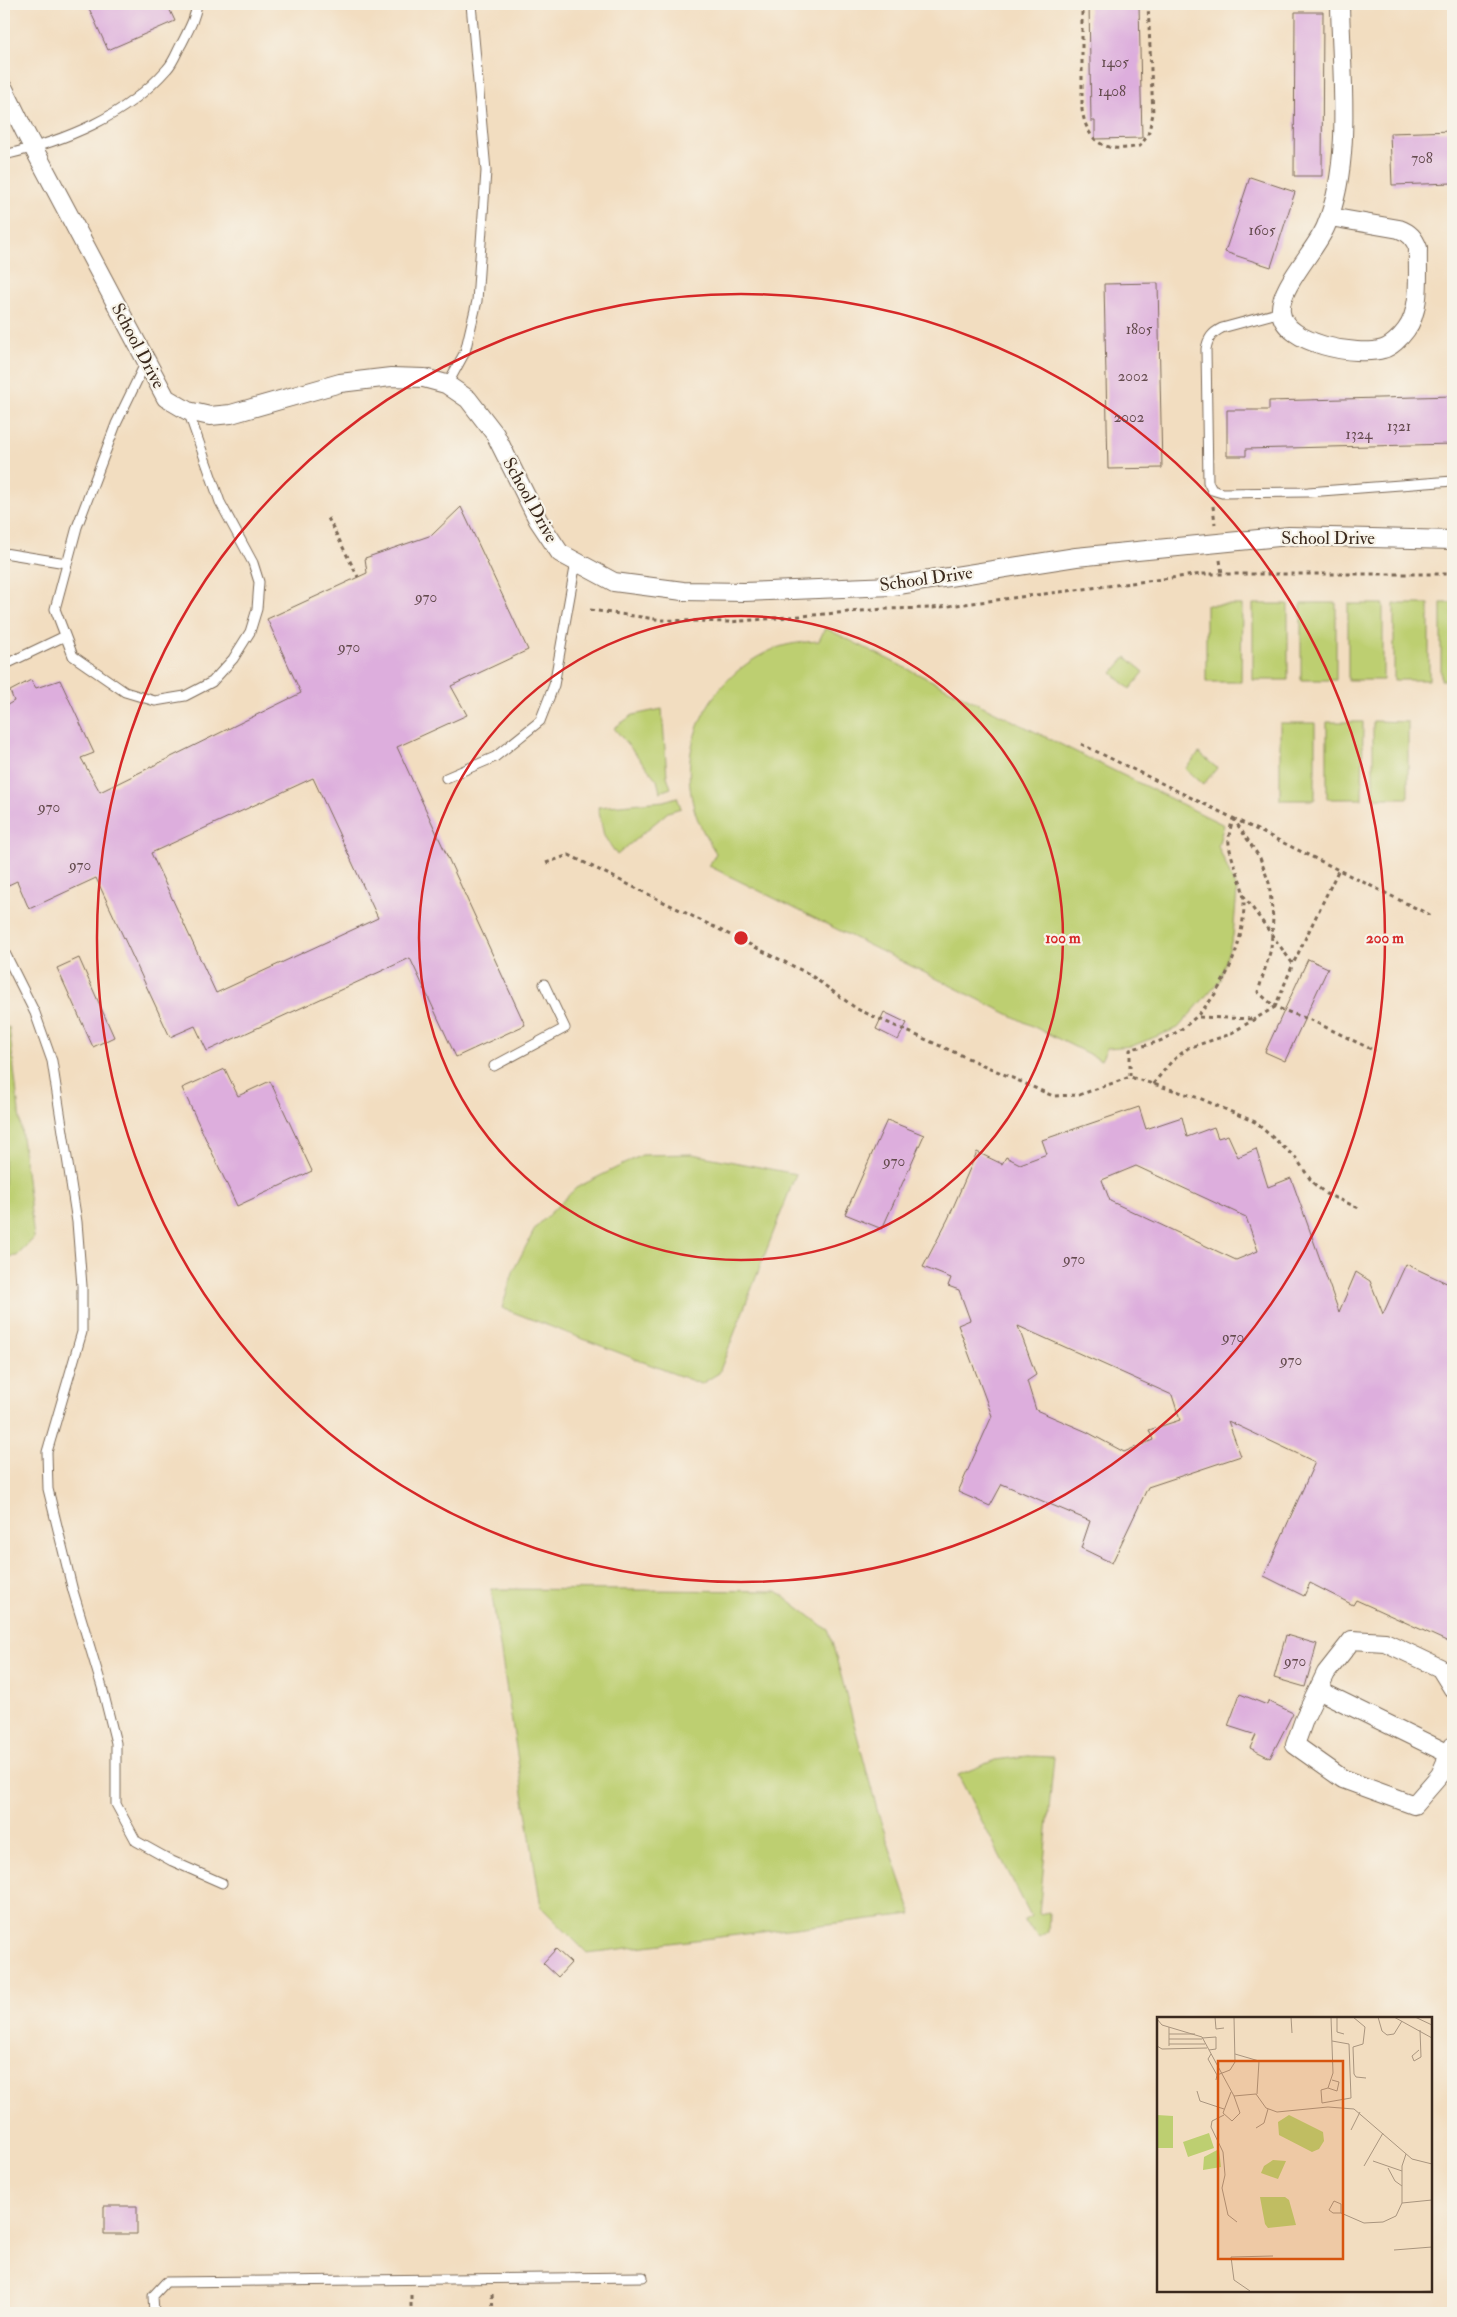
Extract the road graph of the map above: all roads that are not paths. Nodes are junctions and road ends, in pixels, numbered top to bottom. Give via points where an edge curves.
1 (197, 4) edge
2 (471, 4) edge
3 (1340, 4) edge
4 (4, 88) edge
5 (34, 148) junction
6 (4, 155) edge
7 (1330, 217) junction
8 (1281, 312) junction
9 (146, 362) junction
10 (447, 385) junction
11 (188, 411) junction
12 (1453, 481) edge
13 (1453, 540) edge
14 (4, 553) edge
15 (576, 562) junction
16 (66, 563) junction
17 (65, 636) junction
18 (4, 665) edge
19 (446, 778) dead end
20 (4, 951) edge
21 (544, 984) dead end
22 (494, 1066) dead end
23 (1453, 1689) edge
24 (1318, 1690) junction
25 (1451, 1750) edge
26 (1447, 1779) edge
27 (222, 1883) dead end
28 (643, 2276) dead end
29 (154, 2313) edge

1 - 5 lane via 196,16 169,68 135,100 100,122
2 - 10 lane via 486,171 477,301 465,352
3 - 7 street via 1343,145
4 - 5 street, School Drive
5 - 6 lane
5 - 9 street, School Drive
7 - 8 street via 1284,295
7 - 8 street via 1399,229 1409,232 1415,240 1418,248 1416,298 1407,329 1385,349 1348,351 1330,348 1296,333 1288,327
8 - 12 lane via 1222,328 1208,340 1208,482 1212,490 1222,493 1308,492
9 - 11 street, School Drive via 166,398
9 - 16 lane via 116,424
10 - 11 street, School Drive via 424,378 391,377 340,383 231,414 210,416
10 - 15 street, School Drive via 468,399 495,434 538,520 560,554
11 - 17 lane via 220,502 253,563 259,582 250,632 233,659 212,682 185,696 155,701 125,692 73,656
13 - 15 street, School Drive via 1289,536 1076,557 892,586 744,592 683,591 614,582
14 - 16 lane
15 - 19 lane via 554,685 540,721 495,757
16 - 17 lane via 55,609
17 - 18 lane
20 - 27 lane via 35,1013 52,1061 77,1222 82,1332 47,1452 48,1489 116,1743 116,1804 136,1841
21 - 22 lane via 565,1028
23 - 24 street via 1440,1668 1432,1664 1385,1642 1352,1640 1326,1672
24 - 25 street
24 - 26 street via 1296,1745 1343,1779 1414,1805
25 - 26 street
28 - 29 lane via 166,2282 153,2296

